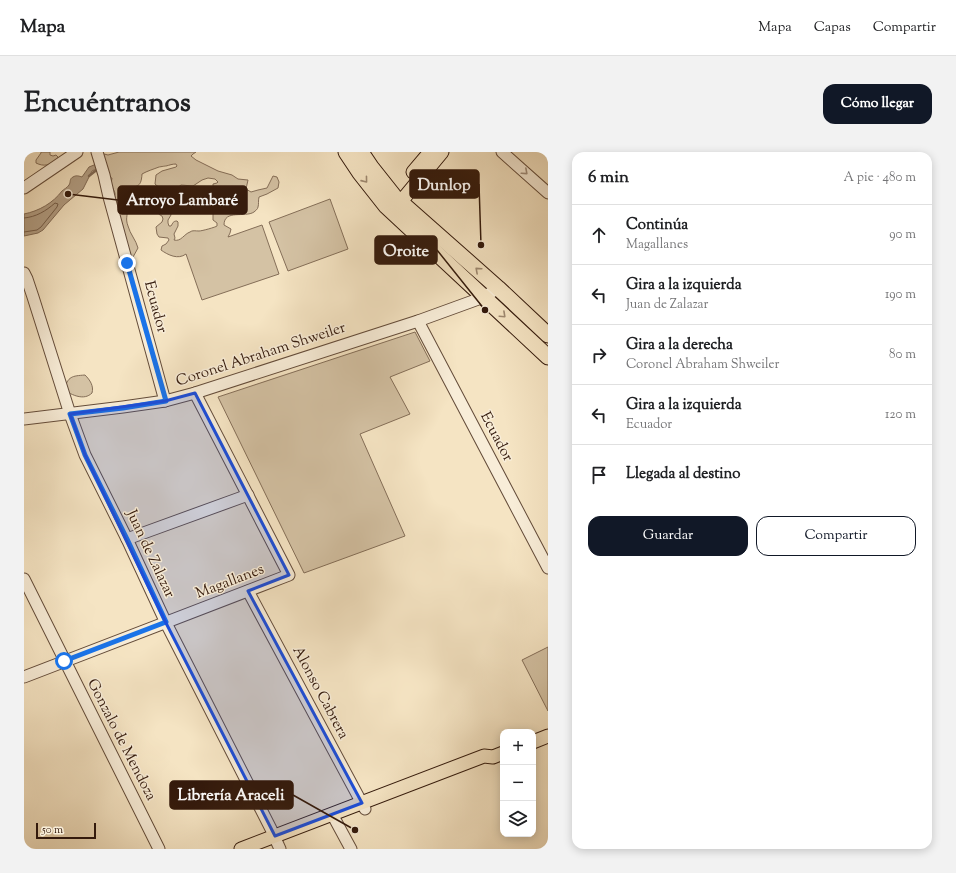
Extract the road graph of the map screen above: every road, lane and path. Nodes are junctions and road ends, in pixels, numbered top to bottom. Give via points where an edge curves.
1 (77, 152) edge
2 (346, 152) edge
3 (361, 152) edge
4 (430, 152) edge
5 (442, 152) edge
6 (502, 152) edge
7 (97, 154) edge
8 (24, 188) edge
9 (548, 193) edge
10 (394, 204) junction
11 (24, 273) edge
12 (498, 288) junction
13 (484, 297) junction
14 (418, 321) junction
15 (548, 335) edge
16 (548, 356) edge
17 (195, 393) junction
18 (166, 401) junction
19 (70, 414) junction
20 (24, 419) edge
21 (248, 494) junction
22 (127, 539) junction
23 (545, 552) edge
24 (548, 568) edge
25 (24, 580) edge
26 (248, 591) junction
27 (166, 622) junction
28 (64, 661) junction
29 (24, 677) edge
30 (548, 736) edge
31 (536, 741) edge
32 (498, 755) edge
33 (363, 806) junction
34 (334, 817) junction
35 (277, 843) edge
36 (159, 849) edge
37 (241, 849) edge
38 (261, 849) edge
39 (351, 849) edge

1 - 8 street
2 -> 10 highway via 360,174
3 - 10 highway
4 - 10 main road
5 - 10 main road
6 -> 9 street
7 - 18 street, Ecuador
12 -> 10 highway
10 - 13 highway
11 - 19 street, Juan de Zalazar
12 - 13 street, Coronel Abraham Shweiler
12 - 15 highway
13 - 14 street, Coronel Abraham Shweiler
13 -> 16 highway
14 - 17 street, Coronel Abraham Shweiler
14 - 23 street, Ecuador
17 - 18 street, Coronel Abraham Shweiler
17 - 21 street
18 - 19 street, Coronel Abraham Shweiler
19 - 20 street, Coronel Abraham Shweiler
19 - 22 street, Juan de Zalazar via 85,455
21 - 22 street
21 - 26 street, Magallanes via 289,575
22 - 27 street, Juan de Zalazar
23 - 24 street, Ecuador
25 - 28 street, Gonzalo de Mendoza
26 - 27 street, Magallanes
26 - 33 street, Alonso Cabrera
27 - 28 street, Magallanes
27 - 35 street, Juan de Zalazar
28 - 29 street, Magallanes
28 - 36 street, Gonzalo de Mendoza
30 - 31 main road
32 - 33 main road via 488,762
33 - 34 main road
34 - 35 main road
34 - 39 street
35 - 37 main road
35 - 38 main road

